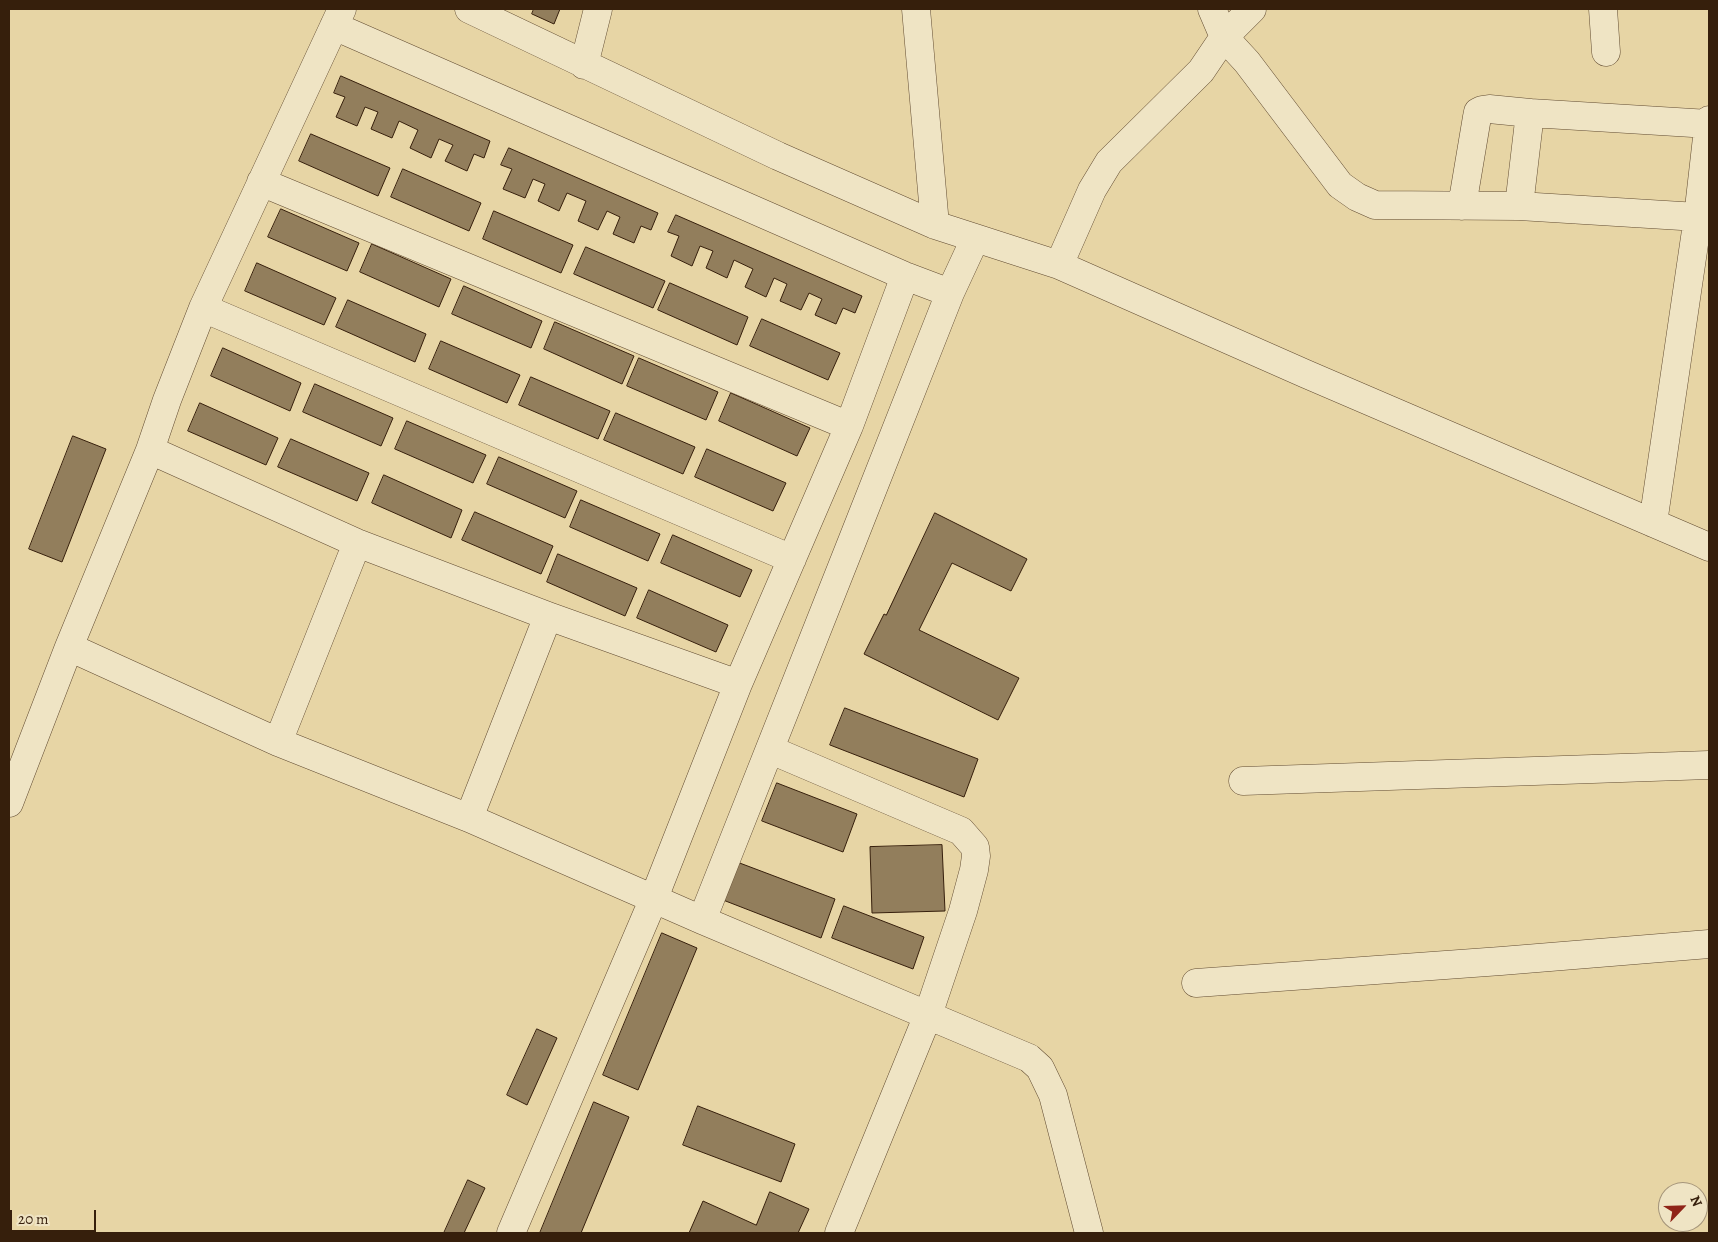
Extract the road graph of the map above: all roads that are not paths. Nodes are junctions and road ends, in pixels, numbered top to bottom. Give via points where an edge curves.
1 (469, 9) edge
2 (598, 9) edge
3 (916, 9) edge
4 (1212, 9) edge
5 (1252, 9) edge
6 (1603, 9) edge
7 (338, 17) edge
8 (1224, 37) junction
9 (1606, 52) dead end
10 (584, 65) junction
11 (1530, 113) junction
12 (1709, 122) edge
13 (261, 182) junction
14 (1462, 206) junction
15 (1520, 206) junction
16 (1698, 217) junction
17 (934, 225) junction
18 (975, 239) junction
19 (1060, 265) junction
20 (906, 276) junction
21 (950, 293) junction
22 (203, 308) junction
23 (848, 426) junction
24 (150, 450) junction
25 (1653, 523) junction
26 (357, 543) junction
27 (1709, 547) edge
28 (792, 559) junction
29 (548, 616) junction
30 (69, 647) junction
31 (738, 684) junction
32 (278, 742) junction
33 (770, 750) junction
34 (1709, 765) edge
35 (1243, 782) dead end
36 (9, 803) edge
37 (469, 818) junction
38 (654, 898) junction
39 (702, 920) junction
40 (1709, 944) edge
41 (1196, 983) dead end
42 (928, 1015) junction
43 (511, 1233) edge
44 (839, 1233) edge
45 (1089, 1233) edge

1 - 10 street
2 - 10 street
3 - 17 street
4 - 8 street
5 - 8 street
6 - 9 street
7 - 13 street
7 - 20 street
8 - 14 street via 1247,62 1340,185 1375,205
8 - 19 street via 1201,71 1109,162 1092,190
10 - 17 street
11 - 12 street
11 - 14 street via 1489,109 1478,112
11 - 15 street
12 - 16 street
13 - 22 street
13 - 23 street
14 - 15 street
15 - 16 street
16 - 25 street
17 - 18 street
18 - 19 street
18 - 21 street
19 - 25 street
20 - 21 street
20 - 23 street
21 - 33 street
22 - 24 street
22 - 28 street
23 - 28 street
24 - 26 street
24 - 30 street
25 - 27 street
26 - 29 street
26 - 32 street
28 - 31 street
29 - 31 street
29 - 37 street
30 - 32 street
30 - 36 street
31 - 38 street
32 - 37 street
33 - 39 street
33 - 42 street via 961,831 975,847 974,870 963,911
34 - 35 street
37 - 38 street
38 - 39 street
38 - 43 street
39 - 42 street
40 - 41 street
42 - 44 street
42 - 45 street via 1029,1058 1040,1068 1053,1095

